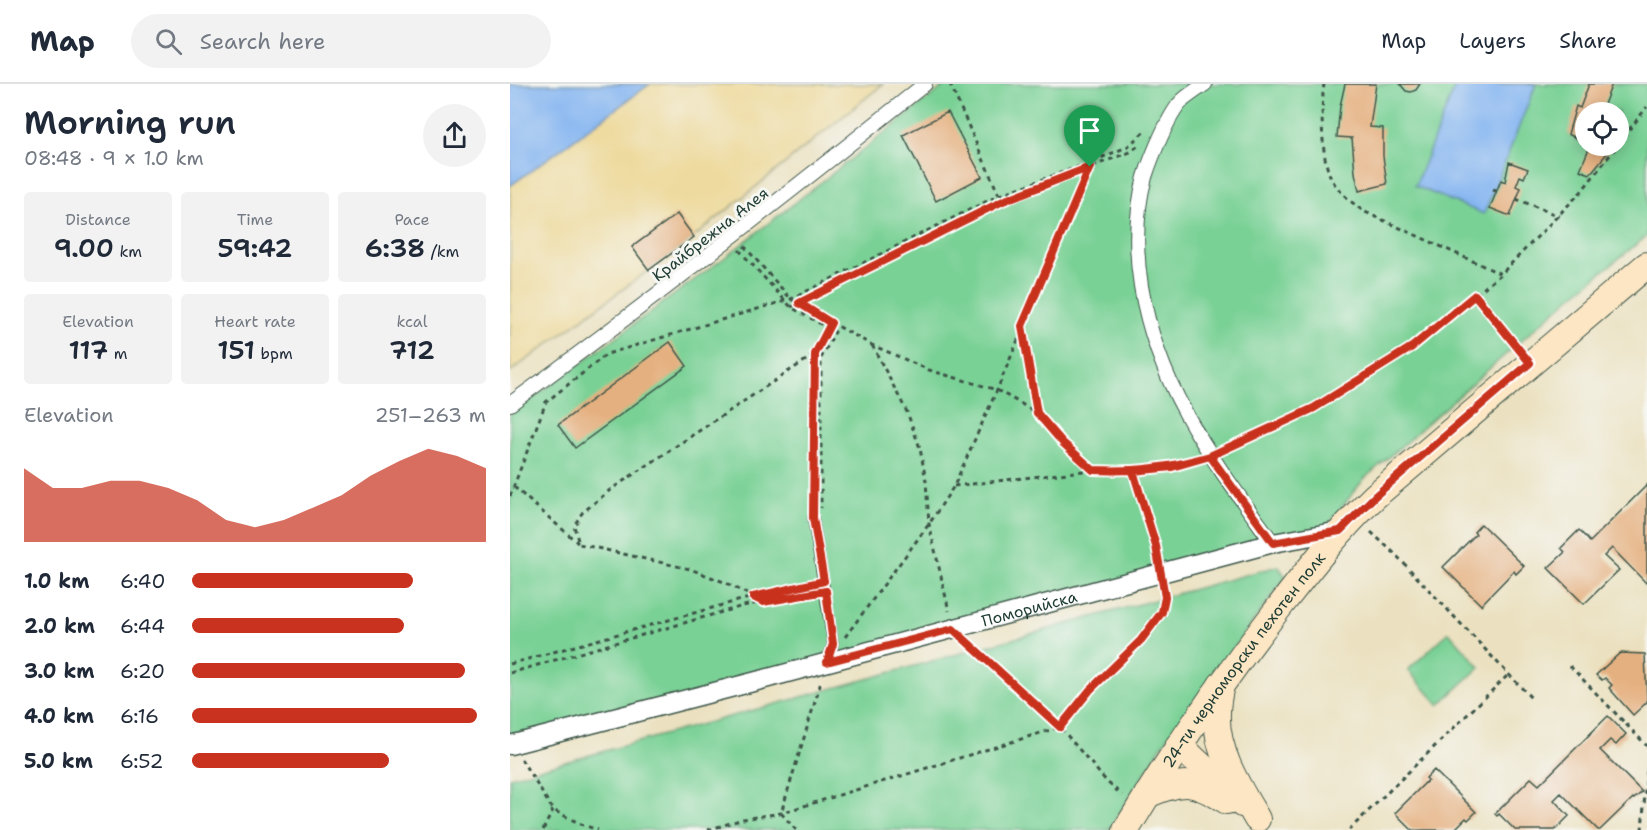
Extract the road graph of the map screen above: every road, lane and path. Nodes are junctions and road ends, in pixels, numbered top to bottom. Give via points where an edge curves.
1 (925, 84) edge
2 (950, 84) edge
3 (1205, 84) edge
4 (1324, 84) edge
5 (1647, 106) edge
6 (1629, 130) edge
7 (1145, 131) dead end
8 (1147, 138) dead end
9 (1609, 156) edge
10 (1093, 161) junction
11 (1090, 167) junction
12 (999, 195) junction
13 (1516, 199) dead end
14 (1558, 216) junction
15 (732, 238) junction
16 (1647, 265) edge
17 (1501, 274) junction
18 (1475, 295) junction
19 (791, 299) junction
20 (785, 301) junction
21 (799, 303) junction
22 (790, 307) junction
23 (831, 323) junction
24 (1022, 326) junction
25 (829, 328) junction
26 (872, 345) junction
27 (815, 354) junction
28 (1530, 363) junction
29 (997, 390) junction
30 (510, 404) edge
31 (1037, 413) junction
32 (1210, 456) junction
33 (1093, 470) junction
34 (1133, 471) junction
35 (954, 486) junction
36 (514, 487) junction
37 (510, 496) edge
38 (817, 517) junction
39 (1347, 523) junction
40 (929, 524) junction
41 (1273, 543) junction
42 (579, 544) junction
43 (1161, 573) junction
44 (825, 586) junction
45 (753, 597) junction
46 (763, 602) junction
47 (953, 629) junction
48 (827, 662) junction
49 (510, 664) edge
50 (1570, 666) dead end
51 (510, 673) edge
52 (1509, 674) junction
53 (1221, 683) junction
54 (1533, 700) dead end
55 (1060, 727) junction
56 (511, 744) edge
57 (1179, 745) junction
58 (1647, 746) edge
59 (1647, 768) edge
60 (1646, 788) edge
61 (1138, 799) junction
62 (554, 810) junction
63 (781, 813) junction
64 (1263, 825) edge
65 (543, 830) edge
66 (598, 830) edge
67 (708, 830) edge
68 (796, 830) edge
69 (1126, 830) edge
70 (1349, 830) edge
71 (1642, 830) edge

1 - 15 street, Крайбрежна Алея
2 - 12 path
3 - 32 street via 1182,101 1162,133 1139,197 1136,245 1143,300 1166,376
4 - 17 path via 1324,154 1329,175 1346,197 1363,211
5 - 6 path
7 - 10 path via 1127,147
8 - 11 path via 1130,152
9 - 14 path
10 - 11 path
10 - 12 path
11 - 21 path via 1003,201
11 - 24 path
12 - 19 path
13 - 14 path
14 - 17 path
15 - 19 path
15 - 20 path
15 - 30 street, Крайбрежна Алея
16 - 28 main road, 24-ти черноморски пехотен полк
17 - 18 path
18 - 28 path
18 - 32 path via 1412,347 1314,408
19 - 20 path
19 - 21 path
20 - 22 path
20 - 36 path via 608,354 546,402
21 - 22 path
21 - 23 path
22 - 25 path
23 - 25 path
23 - 26 path
24 - 29 path
24 - 31 path
25 - 27 path
25 - 38 path via 835,332 821,358
26 - 29 path via 929,370
26 - 40 path via 908,412 920,448
27 - 38 path
27 - 42 path via 603,496 582,513 574,526
28 - 39 main road, 24-ти черноморски пехотен полк
29 - 31 path
29 - 35 path
31 - 33 path
32 - 34 path via 1172,467
32 - 41 street
33 - 34 path
33 - 35 path
34 - 43 path
35 - 40 path
36 - 37 path
36 - 42 path
38 - 44 lane
39 - 41 street, Поморийска
39 - 52 path via 1394,553
39 - 53 main road, 24-ти черноморски пехотен полк
40 - 47 path
40 - 48 path
41 - 43 street, Поморийска
42 - 45 path via 690,569
43 - 47 street, Поморийска
43 - 55 path via 1165,597 1162,612
44 - 45 path
44 - 46 path
44 - 48 lane via 833,644
45 - 46 path
45 - 49 path
46 - 51 path
47 - 48 street, Поморийска
47 - 55 path
48 - 56 street, Поморийска
48 - 63 path
50 - 58 path
52 - 54 path
52 - 70 path
53 - 57 main road, 24-ти черноморски пехотен полк
53 - 64 main road via 1218,736 1238,786
55 - 61 path via 1107,782
55 - 63 path
56 - 62 path
57 - 61 main road, 24-ти черноморски пехотен полк
57 - 64 main road
59 - 60 path
60 - 71 path
61 - 64 main road via 1172,784 1204,787
61 - 69 main road, 24-ти черноморски пехотен полк
62 - 65 path
62 - 66 path
63 - 67 path via 742,819
63 - 68 path

